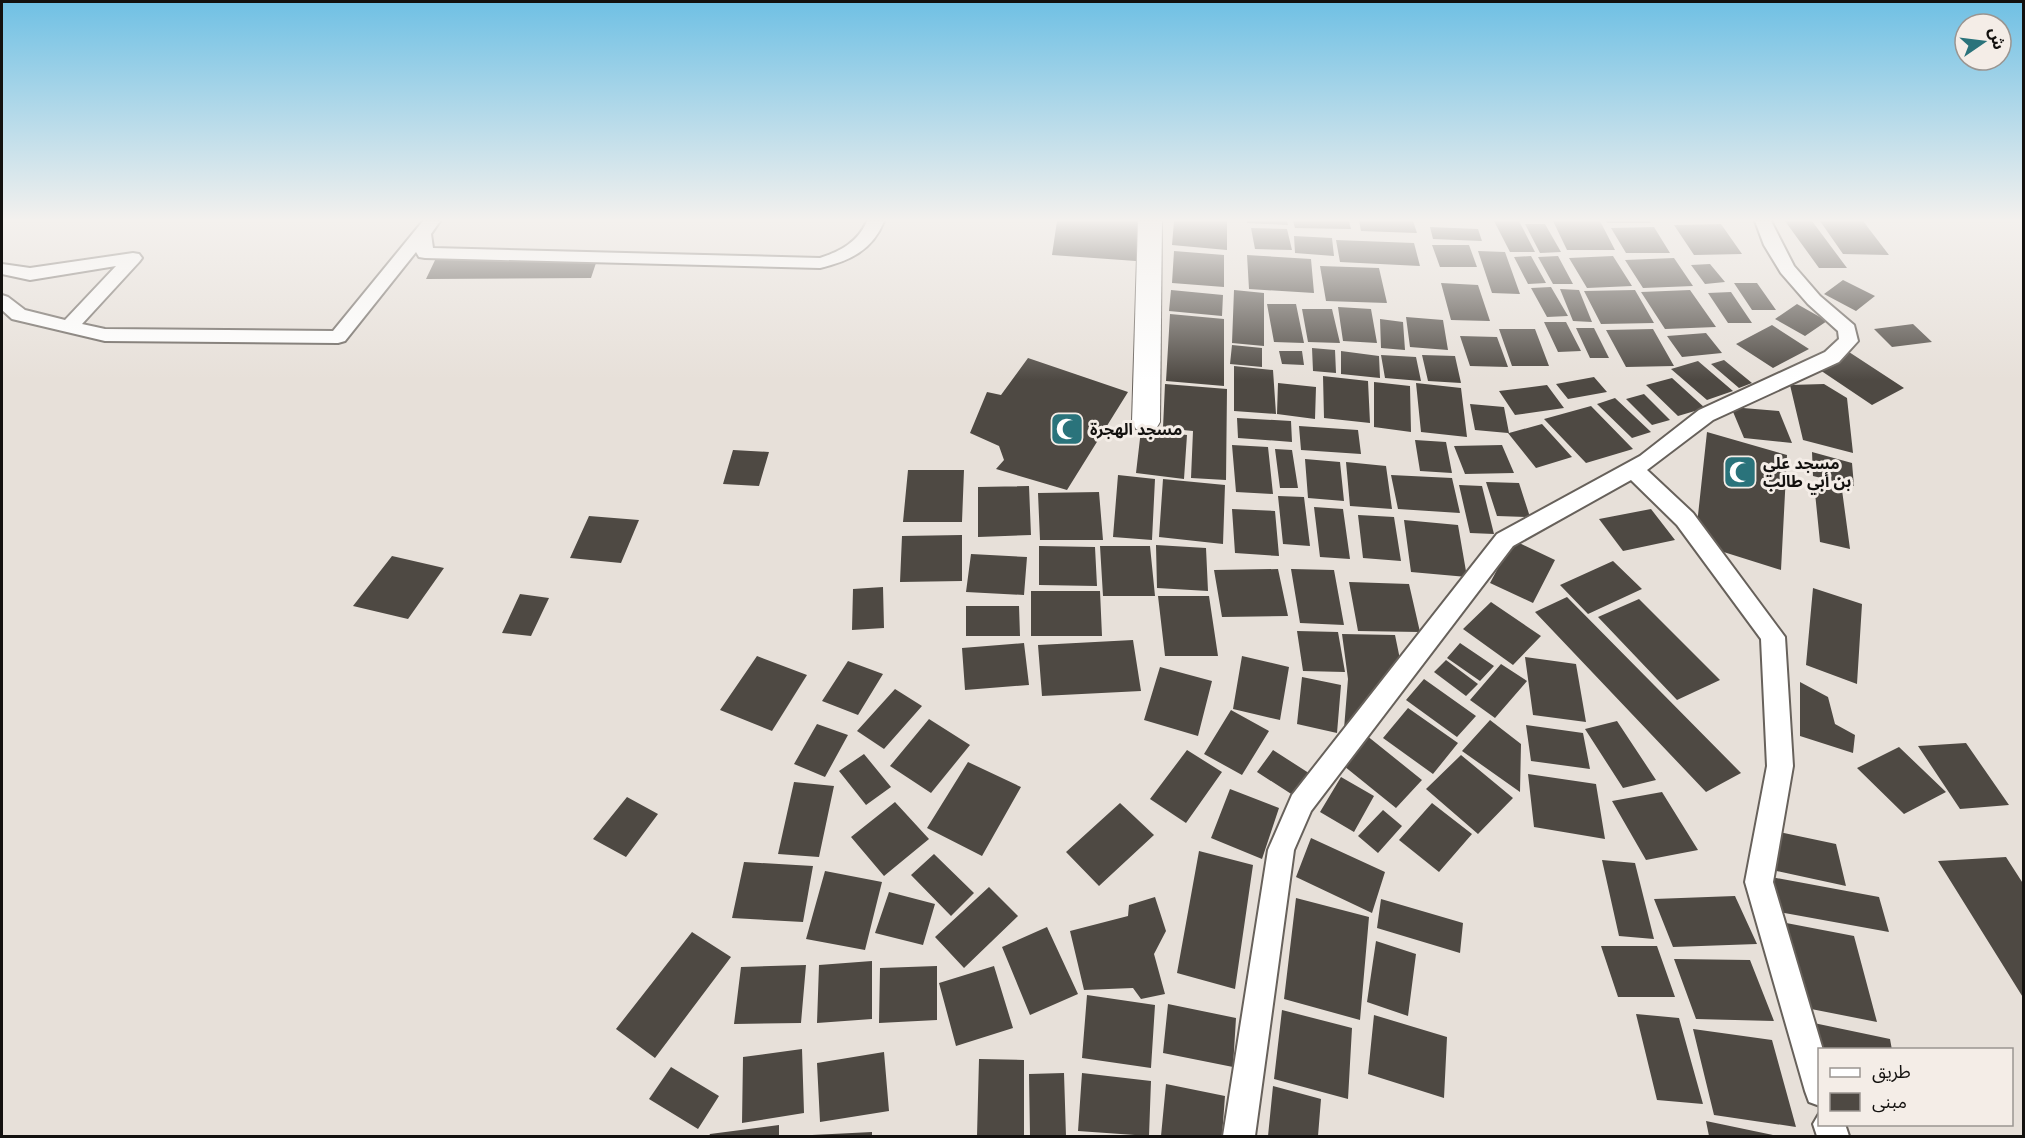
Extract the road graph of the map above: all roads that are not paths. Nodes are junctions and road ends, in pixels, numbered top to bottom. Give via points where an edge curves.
1 (118, 274) edge
2 (388, 274) edge
3 (1149, 274) edge
4 (1791, 274) edge
5 (2, 301) edge
6 (69, 327) junction
7 (1146, 423) dead end
8 (1633, 469) junction
9 (1818, 1084) edge
10 (1239, 1137) edge

1 - 6 street
2 - 6 street via 338,337 105,335
3 - 7 street
4 - 8 street via 1847,329 1849,341 1832,357 1706,415
5 - 6 street via 19,315
8 - 9 street via 1685,519 1773,637 1780,766 1759,882
8 - 10 street via 1505,540 1301,803 1281,850

